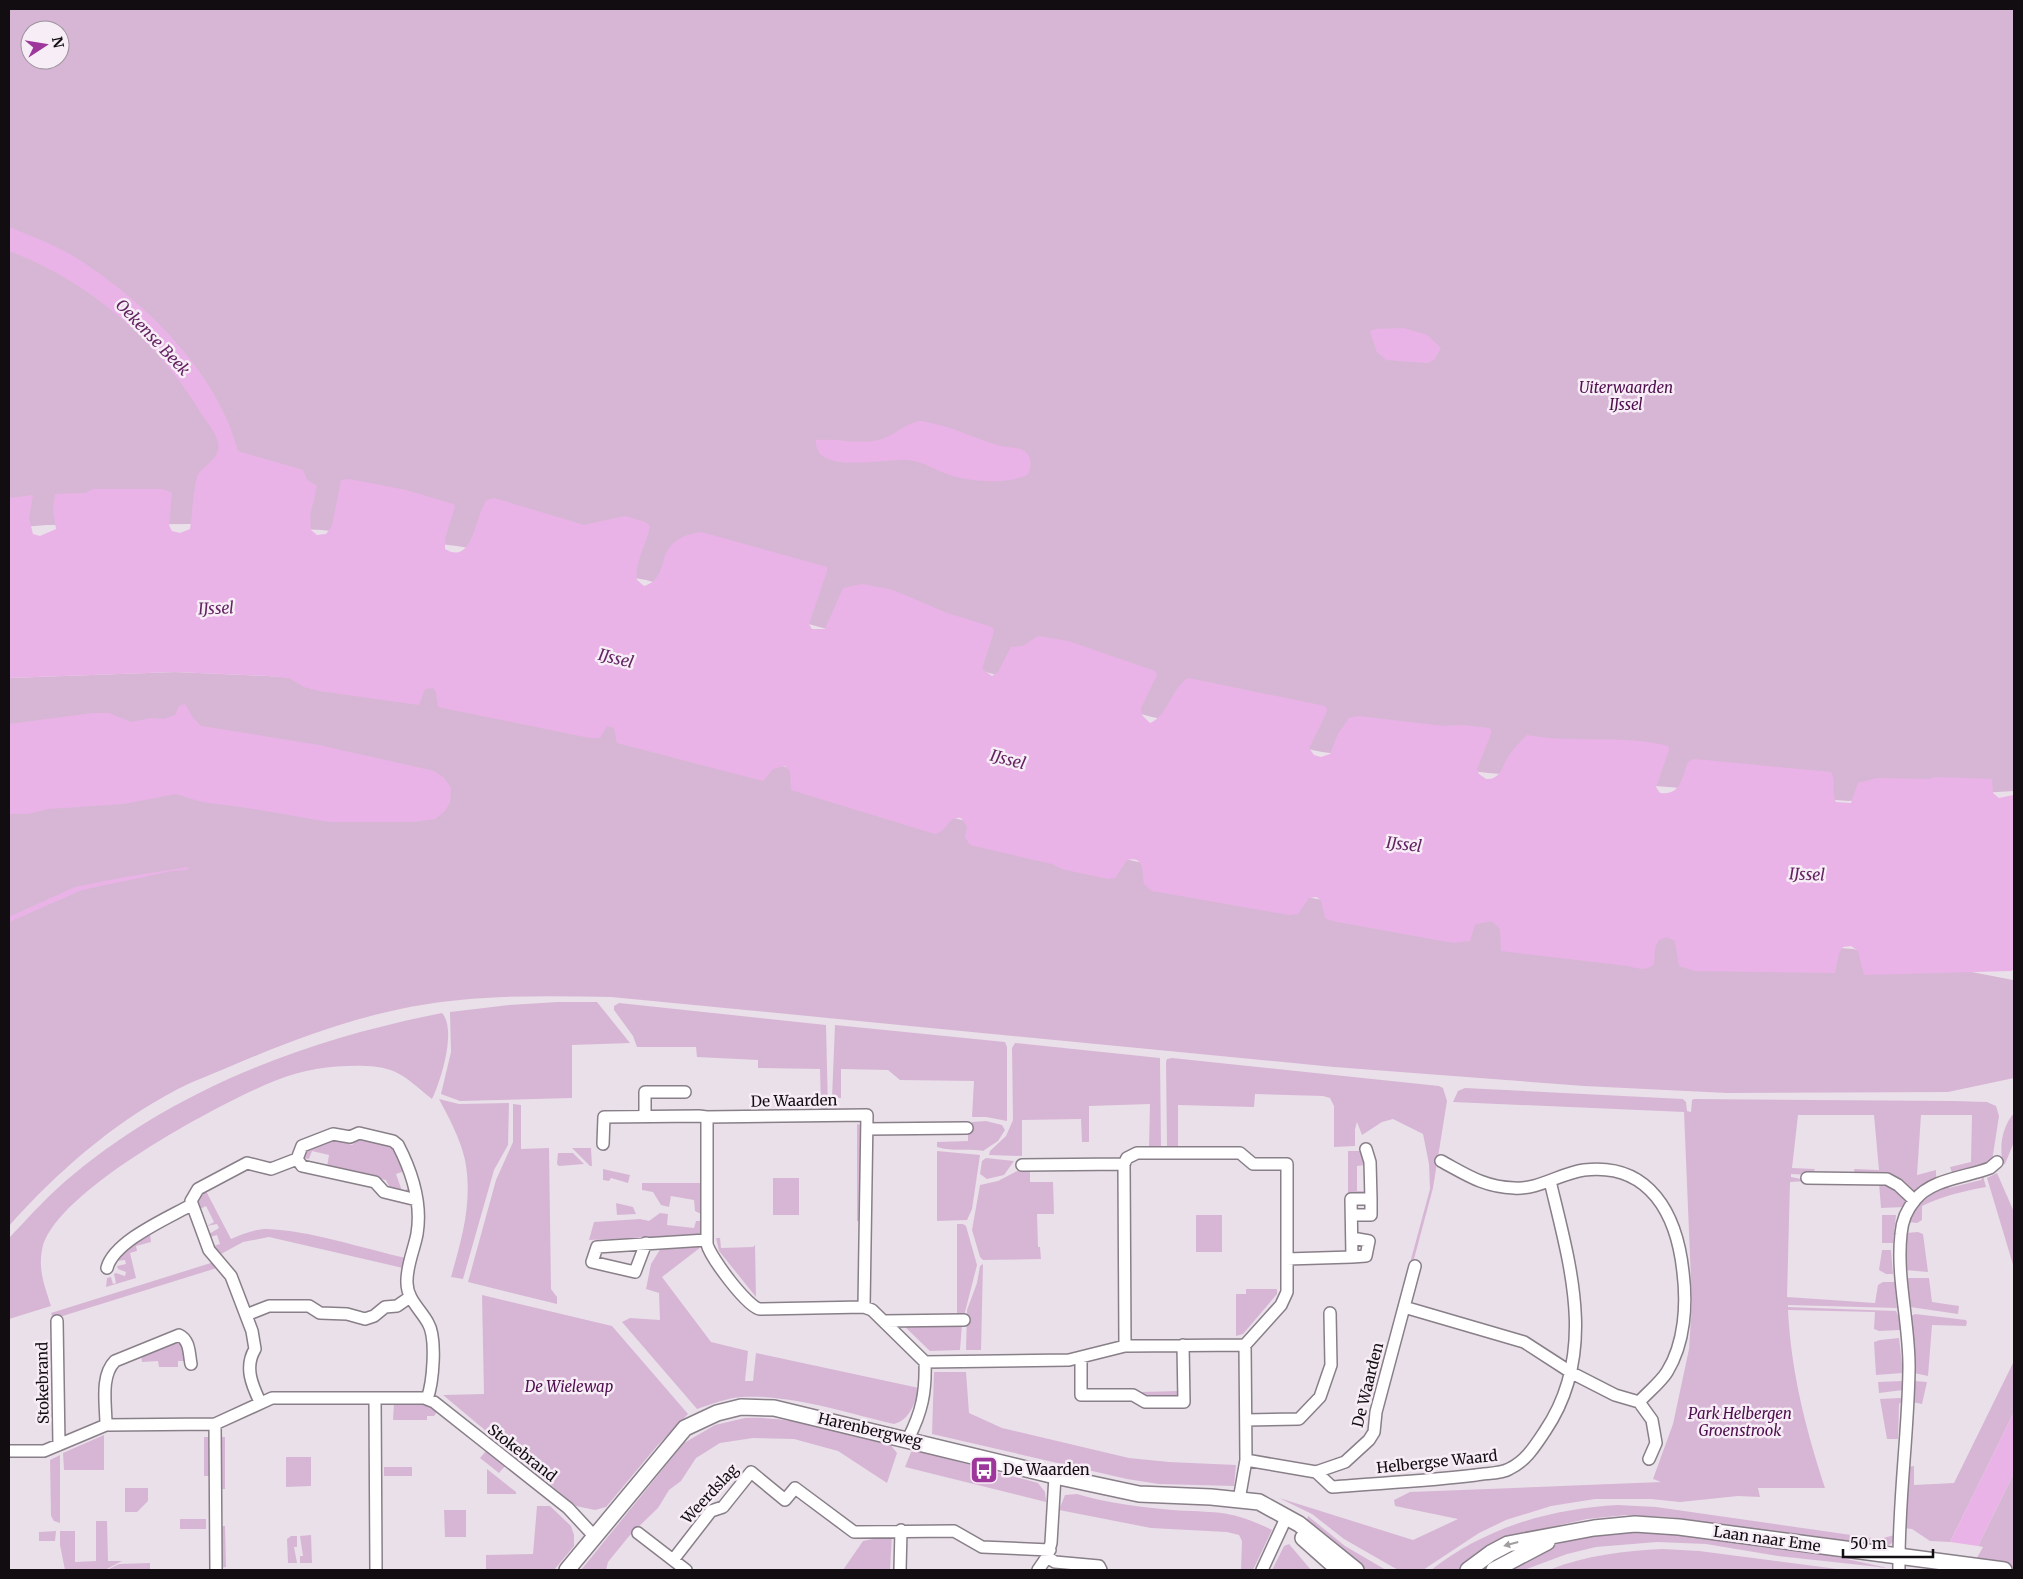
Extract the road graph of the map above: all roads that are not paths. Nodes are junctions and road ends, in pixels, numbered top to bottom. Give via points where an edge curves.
1 (686, 1092) dead end
2 (645, 1116) junction
3 (707, 1118) junction
4 (967, 1128) dead end
5 (867, 1129) junction
6 (604, 1144) dead end
7 (1366, 1149) dead end
8 (297, 1159) junction
9 (1440, 1161) dead end
10 (1997, 1162) dead end
11 (1124, 1164) junction
12 (1022, 1165) dead end
13 (1807, 1178) dead end
14 (1550, 1181) junction
15 (1371, 1199) junction
16 (417, 1200) junction
17 (1914, 1200) junction
18 (191, 1205) junction
19 (1352, 1216) junction
20 (1352, 1238) junction
21 (706, 1240) junction
22 (646, 1243) dead end
23 (1352, 1257) junction
24 (1287, 1259) junction
25 (1415, 1266) dead end
26 (107, 1268) dead end
27 (410, 1297) junction
28 (864, 1307) junction
29 (1404, 1307) junction
30 (1330, 1313) dead end
31 (246, 1315) junction
32 (964, 1320) dead end
33 (884, 1321) junction
34 (58, 1322) dead end
35 (1183, 1345) junction
36 (1245, 1345) junction
37 (1125, 1346) junction
38 (1081, 1358) junction
39 (925, 1362) junction
40 (191, 1364) dead end
41 (1572, 1373) junction
42 (375, 1398) junction
43 (428, 1399) junction
44 (260, 1402) junction
45 (1639, 1402) junction
46 (1246, 1420) junction
47 (215, 1424) junction
48 (106, 1425) junction
49 (908, 1439) junction
50 (59, 1445) junction
51 (9, 1451) edge
52 (1649, 1459) dead end
53 (1246, 1460) junction
54 (1316, 1472) junction
55 (1055, 1476) junction
56 (1239, 1500) junction
57 (1285, 1519) junction
58 (901, 1530) junction
59 (638, 1533) dead end
60 (1559, 1535) junction
61 (594, 1536) junction
62 (1049, 1553) junction
63 (674, 1560) junction
64 (1899, 1564) edge
65 (216, 1570) edge
66 (376, 1570) edge
67 (567, 1570) edge
68 (686, 1570) edge
69 (900, 1570) edge
70 (1038, 1570) edge
71 (1101, 1570) edge
72 (1262, 1570) edge
73 (1340, 1570) edge
74 (1356, 1570) edge
75 (1468, 1570) edge
76 (1494, 1570) edge
77 (2004, 1570) edge

1 - 2 street via 645,1092
2 - 3 street, De Waarden
2 - 6 street, De Waarden via 604,1117
3 - 5 street, De Waarden via 868,1115
3 - 21 street
4 - 5 street
5 - 28 street
7 - 15 street via 1370,1162
8 - 16 street via 302,1166 375,1182 384,1192
8 - 16 street via 302,1146 333,1134 350,1137 360,1133 393,1142 403,1154
8 - 18 street via 270,1169 247,1163 198,1189
9 - 14 street via 1485,1185 1516,1189
10 - 17 street via 1980,1172 1928,1188
11 - 12 street
11 - 24 street via 1136,1153 1240,1153 1253,1164 1287,1164
11 - 37 street
13 - 17 street via 1887,1179
14 - 41 street, Helbergse Waard via 1567,1252 1577,1323
14 - 45 street via 1583,1170 1617,1170 1652,1190 1668,1212 1677,1233 1685,1292 1679,1343 1667,1372
15 - 19 street via 1371,1215
15 - 19 street via 1351,1200
16 - 27 street via 417,1233 407,1282
17 - 64 street via 1904,1217 1900,1245 1909,1369
18 - 26 street via 126,1243 108,1261
18 - 31 street via 203,1228 209,1250 231,1276
19 - 20 street
20 - 23 street
20 - 23 street via 1369,1241 1366,1256
21 - 22 street
21 - 28 street via 712,1255 756,1309
23 - 24 street
24 - 36 street via 1286,1298
25 - 29 street, De Waarden
27 - 31 street via 365,1319 347,1314 320,1313 309,1306 269,1306
27 - 43 street via 432,1333 432,1385
28 - 33 street
29 - 41 street via 1524,1342
29 - 54 street, De Waarden via 1376,1412 1374,1432 1345,1462
30 - 46 street via 1331,1365 1320,1397 1299,1419
31 - 44 street via 255,1349 250,1357 250,1381
32 - 33 street
33 - 39 street
34 - 50 street, Stokebrand
35 - 36 street
35 - 37 street
35 - 38 street via 1184,1402 1146,1402 1133,1395 1081,1395
36 - 46 street
37 - 38 street
38 - 39 street
39 - 49 street via 926,1390 918,1420
40 - 48 street via 188,1344 179,1335 115,1361 106,1378
41 - 45 street via 1615,1395
41 - 54 street, Helbergse Waard via 1555,1416 1529,1455 1508,1470 1332,1487
42 - 43 street, Stokebrand
42 - 44 street, Stokebrand via 277,1398
42 - 66 street
43 - 61 street, Stokebrand via 568,1508
44 - 47 street, Stokebrand
45 - 52 street via 1652,1420 1656,1443
46 - 53 street
47 - 48 street, Stokebrand
47 - 65 street
48 - 50 street, Stokebrand
49 - 55 street, Harenbergweg
49 - 61 street, Harenbergweg via 774,1408 741,1408 717,1413 685,1428
50 - 51 street, Stokebrand via 44,1451
53 - 54 street, De Waarden
53 - 56 street
55 - 56 street, Harenbergweg via 1140,1494
55 - 62 street
56 - 57 street, Harenbergweg
57 - 72 street
57 - 73 street, Harenbergweg
57 - 74 street, Harenbergweg via 1318,1537
58 - 62 street, Weerdslag via 954,1531 982,1547
58 - 63 street, Weerdslag via 854,1532 795,1488 786,1500 751,1472 723,1507 710,1511
58 - 69 street
59 - 63 street
60 - 64 street, Laan naar Eme via 1634,1524 1670,1526
60 -> 75 street, Laan naar Eme via 1508,1544
60 - 76 street, Laan naar Eme
61 - 67 street, Harenbergweg
62 - 70 street
62 - 71 street, Weerdslag via 1055,1562 1099,1566
63 - 68 street
64 - 77 street, Laan naar Eme

